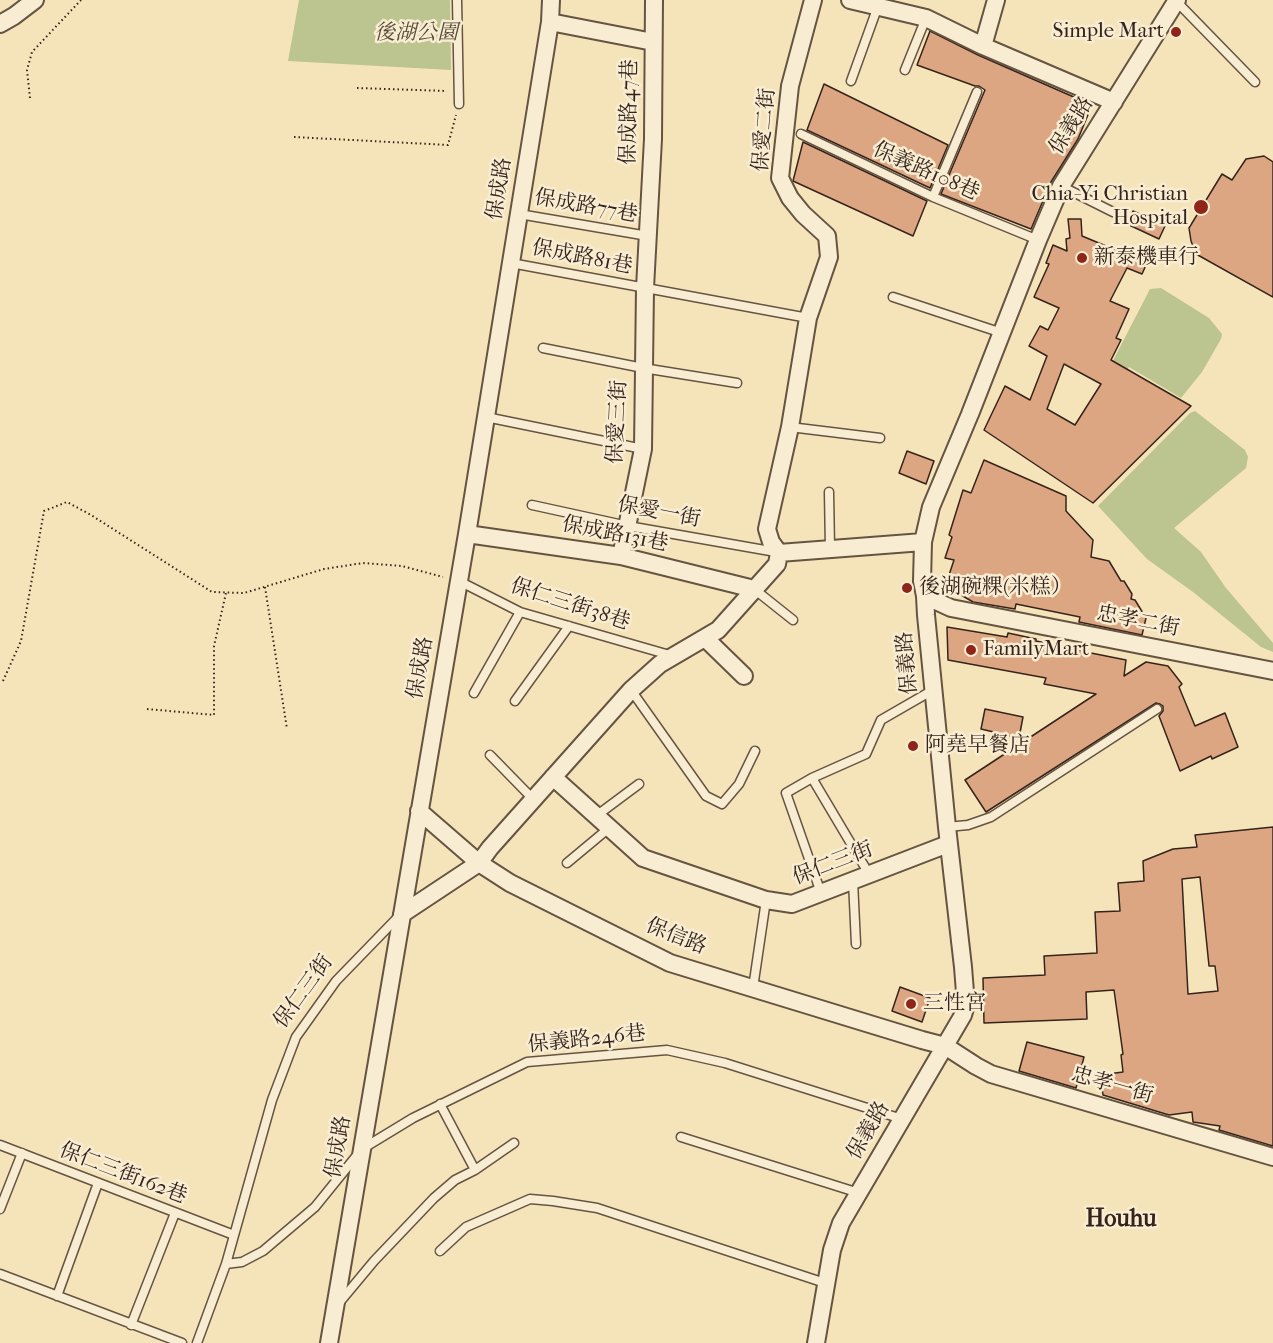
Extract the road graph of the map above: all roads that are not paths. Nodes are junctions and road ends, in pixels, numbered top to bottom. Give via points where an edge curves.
1 (35, 0) edge
2 (457, 0) edge
3 (551, 0) edge
4 (654, 0) edge
5 (813, 0) edge
6 (850, 0) edge
7 (996, 0) edge
8 (1177, 0) edge
9 (879, 3) edge
10 (926, 18) junction
11 (550, 22) junction
12 (0, 24) edge
13 (653, 42) junction
14 (983, 46) junction
15 (905, 70) dead end
16 (851, 81) dead end
17 (1255, 82) dead end
18 (977, 92) dead end
19 (1114, 102) junction
20 (459, 104) road end
21 (801, 134) dead end
22 (1060, 186) junction
23 (933, 197) junction
24 (1113, 212) dead end
25 (519, 214) junction
26 (648, 236) junction
27 (1038, 240) junction
28 (511, 263) junction
29 (645, 288) junction
30 (893, 297) dead end
31 (808, 318) junction
32 (1002, 333) junction
33 (543, 348) dead end
34 (643, 368) junction
35 (737, 383) dead end
36 (486, 417) junction
37 (790, 427) junction
38 (880, 438) dead end
39 (643, 448) junction
40 (829, 492) dead end
41 (532, 505) dead end
42 (627, 526) junction
43 (467, 534) junction
44 (923, 542) junction
45 (830, 549) junction
46 (779, 553) junction
47 (621, 556) junction
48 (459, 581) junction
49 (754, 589) junction
50 (926, 596) junction
51 (520, 612) junction
52 (793, 620) dead end
53 (569, 626) junction
54 (705, 638) junction
55 (673, 656) junction
56 (1273, 671) edge
57 (744, 676) dead end
58 (631, 690) junction
59 (933, 690) junction
60 (474, 693) dead end
61 (515, 702) dead end
62 (1157, 709) dead end
63 (755, 751) dead end
64 (490, 756) dead end
65 (553, 777) junction
66 (812, 778) junction
67 (639, 784) dead end
68 (533, 799) junction
69 (419, 811) junction
70 (596, 816) junction
71 (609, 828) junction
72 (948, 835) junction
73 (478, 863) junction
74 (567, 863) dead end
75 (869, 874) junction
76 (853, 881) junction
77 (821, 894) junction
78 (766, 900) junction
79 (402, 914) junction
80 (856, 944) dead end
81 (753, 988) junction
82 (945, 1046) junction
83 (440, 1104) junction
84 (902, 1119) junction
85 (681, 1137) dead end
86 (514, 1143) dead end
87 (0, 1145) edge
88 (362, 1149) junction
89 (21, 1153) junction
90 (1273, 1157) edge
91 (475, 1170) junction
92 (98, 1183) junction
93 (859, 1193) junction
94 (0, 1209) edge
95 (175, 1213) junction
96 (234, 1235) junction
97 (440, 1251) dead end
98 (226, 1264) junction
99 (0, 1274) edge
100 (825, 1283) junction
101 (57, 1296) junction
102 (335, 1308) junction
103 (132, 1325) junction
104 (182, 1343) edge
105 (197, 1343) edge
106 (329, 1343) edge
107 (816, 1343) edge

1 - 12 street
2 - 20 lane
3 - 11 street, 保成路
4 - 13 street
5 - 31 street, 保愛二街 via 790,86 780,178 790,198 827,236 829,257
6 - 9 street
7 - 14 street
8 - 17 lane
8 - 19 street, 保義路
9 - 10 street
9 - 16 lane
10 - 14 street
10 - 15 lane
11 - 13 street, 保成路47巷
11 - 25 street, 保成路
13 - 26 street, 保成路47巷
14 - 19 street
18 - 23 lane
19 - 22 street, 保義路
21 - 23 lane, 保義路108巷
22 - 24 lane
22 - 27 street, 保義路
23 - 27 lane, 保義路108巷
25 - 26 lane, 保成路77巷
25 - 28 street, 保成路
26 - 29 street, 保成路47巷
27 - 32 street, 保義路
28 - 29 lane, 保成路81巷
28 - 36 street, 保成路
29 - 31 lane
29 - 34 street, 保愛三街
30 - 32 lane
31 - 37 street, 保愛二街
32 - 44 street, 保義路 via 931,507
33 - 34 lane
34 - 35 lane
34 - 39 street, 保愛三街
36 - 39 lane
36 - 43 street, 保成路
37 - 38 lane
37 - 46 street, 保愛二街 via 767,529
39 - 42 street, 保愛三街
40 - 45 lane
41 - 42 lane, 保愛一街
42 - 46 lane, 保愛一街
42 - 47 street, 保愛三街
43 - 47 street, 保成路131巷
43 - 48 street, 保成路
44 - 45 street
44 - 50 street, 保義路 via 922,581
45 - 46 street
46 - 49 street via 777,564
47 - 49 street, 保成路131巷
48 - 51 lane, 保仁三街38巷
48 - 69 street, 保成路
49 - 52 lane
49 - 54 street, 保仁三街 via 718,630
50 - 56 street, 忠孝二街 via 951,608
50 - 59 street, 保義路
51 - 53 lane, 保仁三街38巷
51 - 60 lane
53 - 55 lane, 保仁三街38巷
53 - 61 lane
54 - 55 street, 保仁三街
54 - 57 street
55 - 58 street, 保仁三街
58 - 63 lane via 706,796 722,804 739,784
58 - 65 street, 保仁三街
59 - 66 lane via 881,720 866,754
59 - 72 street, 保義路
62 - 72 lane via 991,817
64 - 68 lane
65 - 68 street, 保仁三街
65 - 70 street, 保仁三街
66 - 75 lane
66 - 77 lane via 786,793
67 - 70 lane
68 - 73 street, 保仁三街
69 - 73 street, 保信路
69 - 79 street, 保成路
70 - 71 street, 保仁三街
71 - 74 lane
71 - 78 street, 保仁三街 via 643,858
72 - 75 street, 保仁三街
72 - 82 street, 保義路 via 966,1005
73 - 79 street, 保仁三街
73 - 81 street, 保信路 via 670,963
75 - 76 street, 保仁三街
76 - 77 street, 保仁三街
76 - 80 lane
77 - 78 street, 保仁三街 via 792,904
78 - 81 lane
79 - 88 street, 保成路
79 - 96 lane, 保仁三街 via 336,981 296,1037 272,1100
81 - 82 street, 保信路
82 - 84 street, 保義路
82 - 90 street, 忠孝一街 via 991,1074
83 - 84 lane, 保義路246巷 via 527,1062 667,1050 725,1063
83 - 88 lane, 保義路246巷
83 - 91 lane
84 - 93 street, 保義路
85 - 93 lane
86 - 91 lane
87 - 89 lane, 保仁三街162巷
88 - 98 lane, 保義路246巷 via 315,1207 263,1251 242,1262
88 - 102 street, 保成路
89 - 92 lane, 保仁三街162巷
89 - 94 lane
91 - 102 lane via 455,1180 434,1198
92 - 95 lane, 保仁三街162巷
92 - 101 lane
93 - 100 street, 保義路 via 841,1223
95 - 96 lane, 保仁三街162巷
95 - 103 lane
96 - 98 lane, 保仁三街
97 - 100 lane via 466,1227 530,1199 597,1208
98 - 105 lane, 保仁三街
99 - 101 lane
100 - 107 street, 保義路
101 - 103 lane
102 - 106 street, 保成路
103 - 104 lane

